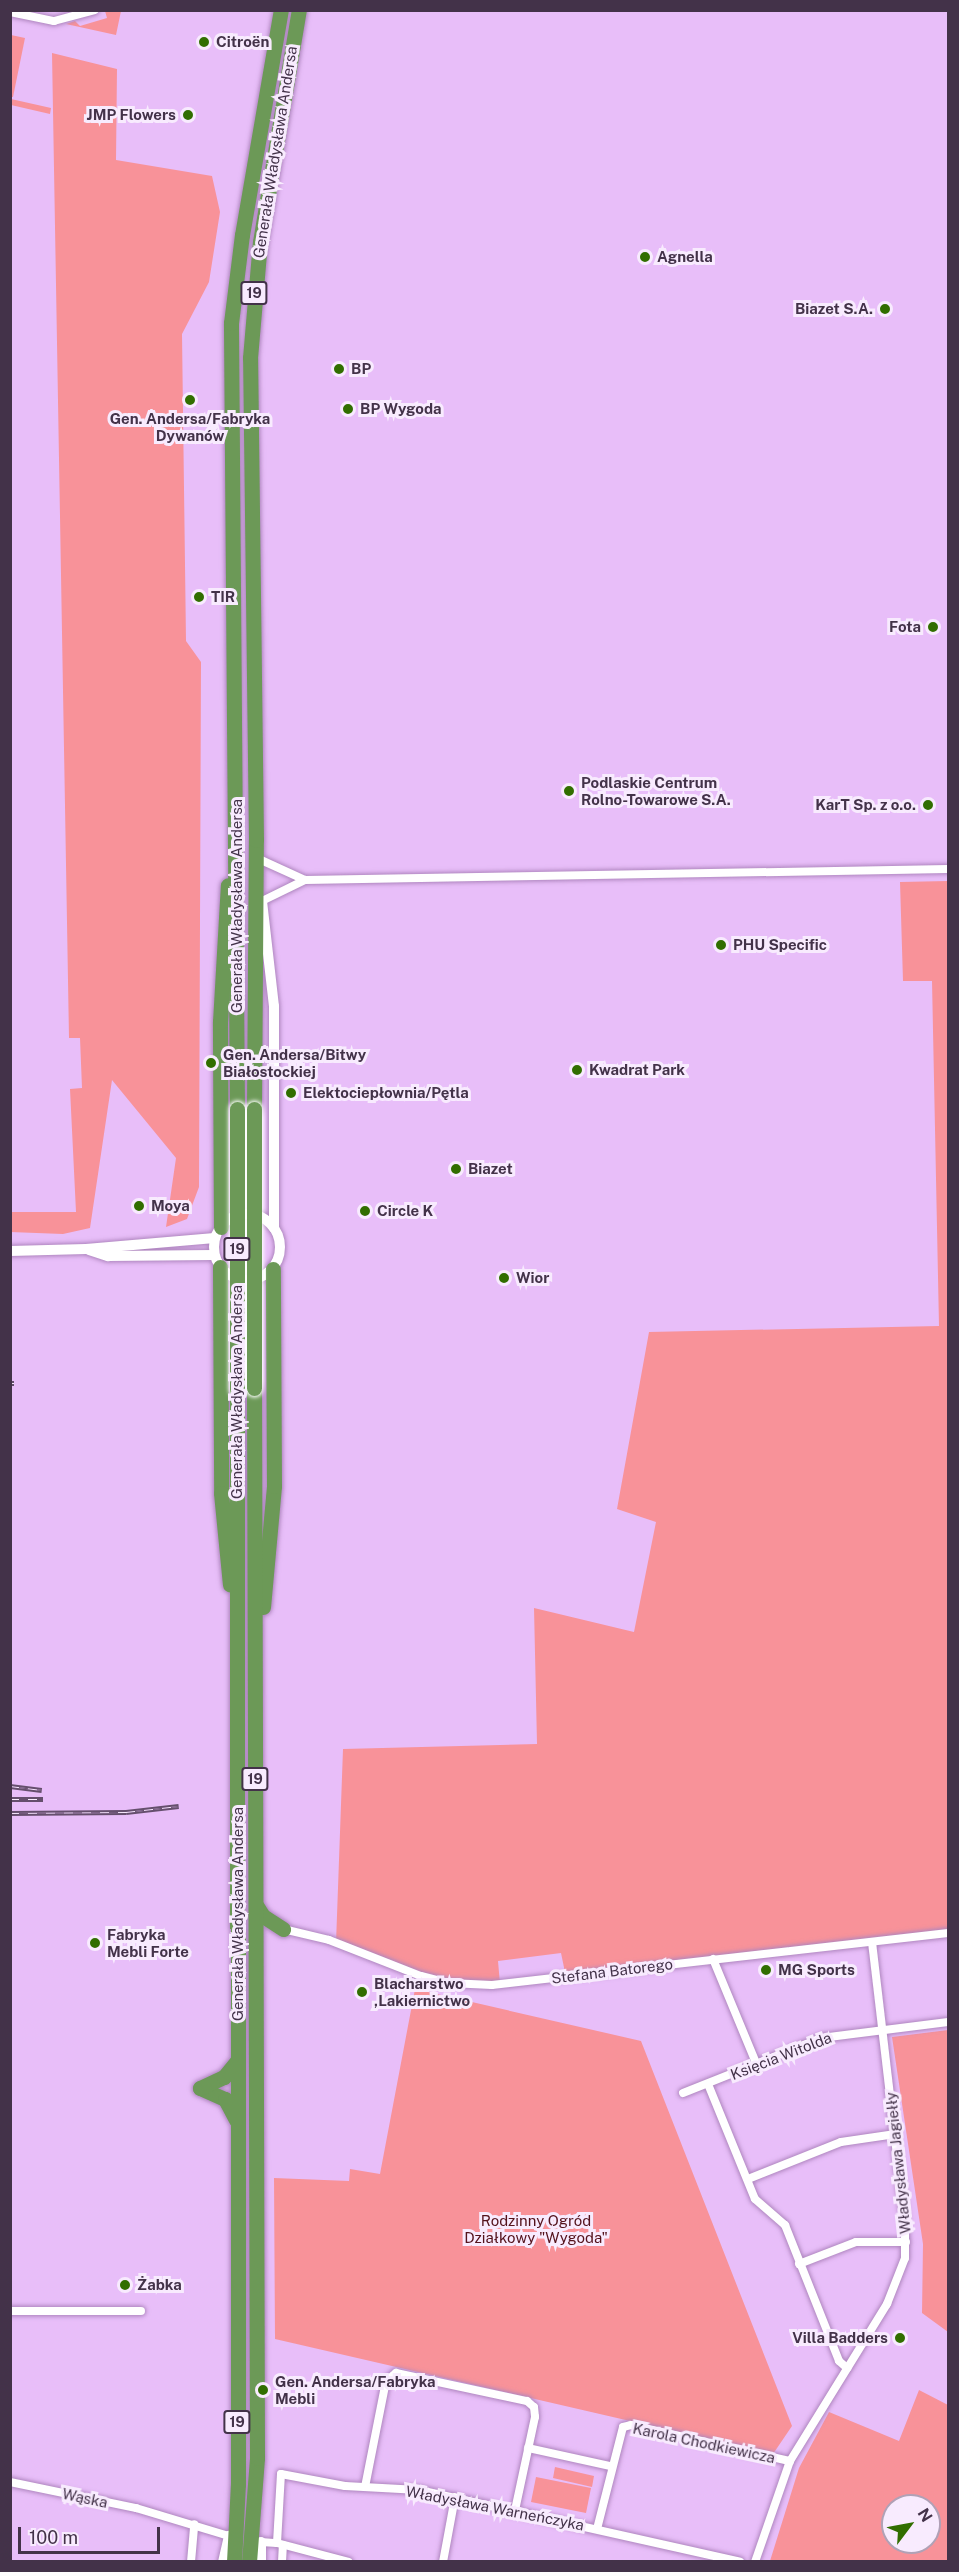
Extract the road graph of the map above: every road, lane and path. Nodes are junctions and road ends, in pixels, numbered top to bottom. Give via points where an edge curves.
1 (95, 10) edge
2 (281, 10) edge
3 (299, 10) edge
4 (10, 12) edge
5 (39, 14) edge
6 (237, 835) junction
7 (256, 840) junction
8 (261, 860) junction
9 (948, 869) edge
10 (305, 880) junction
11 (262, 901) junction
12 (274, 1228) junction
13 (218, 1232) junction
14 (86, 1249) junction
15 (10, 1251) edge
16 (217, 1261) junction
17 (273, 1269) junction
18 (247, 1651) junction
19 (256, 1905) junction
20 (283, 1929) junction
21 (948, 1933) edge
22 (872, 1944) junction
23 (255, 1950) junction
24 (713, 1959) junction
25 (948, 2022) edge
26 (882, 2030) junction
27 (237, 2061) junction
28 (757, 2065) junction
29 (708, 2084) junction
30 (683, 2093) dead end
31 (237, 2123) junction
32 (895, 2134) junction
33 (748, 2179) junction
34 (906, 2242) junction
35 (800, 2264) junction
36 (141, 2310) dead end
37 (10, 2311) edge
38 (847, 2368) junction
39 (528, 2448) junction
40 (257, 2457) junction
41 (790, 2461) junction
42 (610, 2466) junction
43 (10, 2481) edge
44 (238, 2484) junction
45 (366, 2487) junction
46 (454, 2497) junction
47 (515, 2510) junction
48 (194, 2524) junction
49 (597, 2529) junction
50 (228, 2536) junction
51 (261, 2542) junction
52 (280, 2544) junction
53 (191, 2562) edge
54 (224, 2562) edge
55 (234, 2562) edge
56 (249, 2562) edge
57 (261, 2562) edge
58 (282, 2562) edge
59 (349, 2562) edge
60 (443, 2562) edge
61 (740, 2562) edge
62 (755, 2562) edge

1 - 5 street via 59,21
2 - 6 highway, Generała Władysława Andersa / 19 via 242,235 231,323
3 - 7 highway, Generała Władysława Andersa / 19 via 253,298 250,358
4 - 5 street
6 - 13 highway via 220,992
6 - 18 highway, Generała Władysława Andersa / 19, bridge via 237,1389
7 - 8 highway
7 - 18 highway, Generała Władysława Andersa / 19, bridge via 254,1388
8 - 10 street
8 - 11 highway
9 - 10 street
10 - 11 street
11 - 12 street via 273,1006
12 - 13 street via 262,1218 248,1214 233,1217
12 - 17 street via 280,1249
13 - 14 street
13 - 16 street
14 - 15 street
14 - 16 street via 108,1256
16 - 17 street via 241,1280 258,1279
16 - 18 highway via 221,1493 233,1621
17 - 18 highway via 273,1508 262,1620
18 - 19 highway, Generała Władysława Andersa / 19
18 - 27 highway, Generała Władysława Andersa / 19
19 - 20 highway via 263,1916
19 - 23 highway, Generała Władysława Andersa / 19
20 - 23 highway via 273,1932
20 - 24 street, Stefana Batorego via 329,1940 421,1976 470,1985
21 - 22 street, Stefana Batorego
22 - 24 street, Stefana Batorego
22 - 26 street, Władysława Jagiełły
23 - 40 highway, Generała Władysława Andersa / 19
24 - 28 street
25 - 26 street, Księcia Witolda
26 - 28 street, Księcia Witolda via 821,2038
26 - 32 street, Władysława Jagiełły
27 - 31 highway, Generała Władysława Andersa / 19
27 - 31 highway via 224,2076 200,2088 225,2100
28 - 29 street, Księcia Witolda
29 - 30 street, Księcia Witolda
29 - 33 street
31 - 44 highway, Generała Władysława Andersa / 19
32 - 33 street via 842,2142
32 - 34 street, Władysława Jagiełły
33 - 35 street via 760,2206 785,2225
34 - 35 street via 856,2242
34 - 38 street, Władysława Jagiełły via 897,2285
35 - 38 street via 839,2361
36 - 37 street
38 - 41 street, Władysława Jagiełły
39 - 42 street
39 - 45 street via 535,2417 534,2407 527,2402 396,2373 386,2381
39 - 47 street
40 - 51 highway
40 - 56 highway, Generała Władysława Andersa / 19
41 - 42 street, Karola Chodkiewicza via 631,2425 618,2433
41 - 62 street, Władysława Jagiełły
42 - 49 street, Karola Chodkiewicza
43 - 48 street, Wąska
44 - 50 highway
44 - 55 highway, Generała Władysława Andersa / 19
45 - 46 street, Władysława Warneńczyka via 419,2490
45 - 52 street, Władysława Warneńczyka via 281,2474
46 - 47 street, Władysława Warneńczyka
46 - 60 street
47 - 49 street, Władysława Warneńczyka
48 - 50 street, Wąska
48 - 53 street
49 - 61 street, Władysława Warneńczyka
50 - 54 street
51 - 52 street
51 - 57 street
52 - 58 street
52 - 59 street

